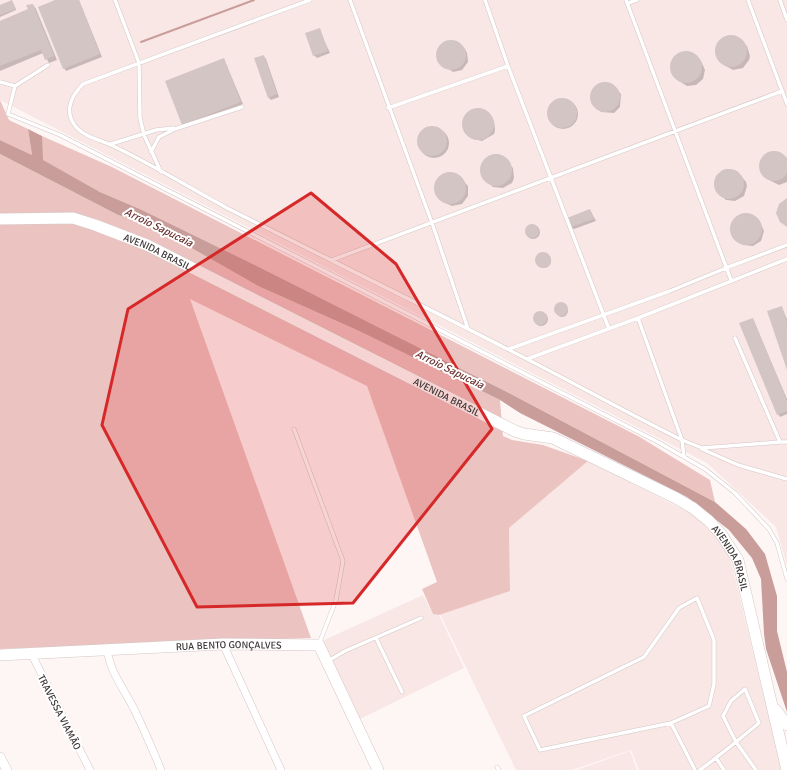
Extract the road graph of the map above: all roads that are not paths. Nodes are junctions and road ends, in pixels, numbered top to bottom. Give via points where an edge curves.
1 (115, 0) edge
2 (310, 0) edge
3 (350, 0) edge
4 (485, 0) edge
5 (637, 0) edge
6 (748, 0) edge
7 (780, 0) edge
8 (627, 2) edge
9 (787, 20) edge
10 (139, 64) junction
11 (48, 65) dead end
12 (508, 66) junction
13 (0, 82) edge
14 (15, 86) junction
15 (782, 91) junction
16 (787, 104) edge
17 (242, 107) dead end
18 (388, 108) junction
19 (175, 128) junction
20 (675, 133) junction
21 (144, 135) junction
22 (110, 145) junction
23 (151, 152) junction
24 (162, 173) junction
25 (550, 178) junction
26 (0, 219) edge
27 (432, 223) junction
28 (787, 245) edge
29 (787, 258) edge
30 (332, 260) junction
31 (726, 268) junction
32 (731, 280) junction
33 (603, 314) junction
34 (638, 318) junction
35 (468, 329) junction
36 (609, 329) junction
37 (735, 338) dead end
38 (509, 350) junction
39 (527, 359) junction
40 (294, 430) dead end
41 (682, 440) junction
42 (780, 442) junction
43 (787, 442) edge
44 (702, 448) junction
45 (684, 457) junction
46 (787, 479) edge
47 (787, 579) edge
48 (421, 618) dead end
49 (376, 638) junction
50 (223, 644) junction
51 (319, 645) junction
52 (107, 649) junction
53 (31, 653) junction
54 (0, 655) edge
55 (327, 661) junction
56 (402, 692) dead end
57 (772, 703) junction
58 (785, 722) edge
59 (671, 723) junction
60 (736, 742) junction
61 (0, 757) edge
62 (716, 758) junction
63 (7, 770) edge
64 (90, 770) edge
65 (161, 770) edge
66 (281, 770) edge
67 (378, 770) edge
68 (695, 770) edge
69 (700, 770) edge
70 (724, 770) edge
71 (756, 770) edge
72 (787, 770) edge

1 - 10 lane
2 - 10 lane
3 - 18 lane
4 - 12 lane
5 - 8 lane
6 - 15 lane
7 - 9 lane
8 - 20 lane
10 - 21 lane via 140,118
10 - 22 lane via 83,84 70,103 72,121 79,130 93,139
11 - 14 lane
12 - 18 lane
12 - 25 lane
13 - 14 lane
14 - 45 lane via 8,114 48,130 203,207
15 - 16 lane
15 - 20 lane
17 - 19 lane
18 - 27 lane
19 - 21 lane
19 - 23 lane via 159,137
20 - 25 lane
20 - 31 lane
21 - 22 lane
21 - 23 lane
22 - 24 lane
23 - 24 lane
24 - 30 lane
25 - 27 lane
25 - 33 lane
26 - 57 main road, AVENIDA BRASIL via 73,218 147,245 515,430 524,434 553,438 693,508 721,534 738,560
27 - 30 lane
27 - 35 lane
28 - 31 lane
29 - 32 lane
30 - 35 lane
31 - 32 lane
31 - 33 lane
32 - 34 lane
33 - 36 lane
33 - 38 lane
34 - 36 lane
34 - 41 lane
35 - 38 lane
36 - 39 lane
37 - 42 lane
38 - 39 lane
39 - 41 lane
40 - 51 lane via 343,561 336,600
41 - 44 lane
41 - 45 lane
42 - 43 lane
42 - 44 lane
44 - 46 lane via 738,465
45 - 47 lane via 705,469 735,493 769,529 777,543
48 - 49 lane
49 - 55 lane
49 - 56 lane
50 - 51 main road, RUA BENTO GONÇALVES
50 - 52 main road, RUA BENTO GONÇALVES
50 - 66 street
51 - 55 main road
52 - 53 main road, RUA BENTO GONÇALVES
52 - 65 street via 114,676 135,710
53 - 54 main road, RUA BENTO GONÇALVES
53 - 64 street, TRAVESSA VIAMÃO
55 - 67 main road
57 - 58 main road, AVENIDA BRASIL
57 - 72 main road, AVENIDA BRASIL
59 - 59 lane via 709,706 714,684 714,640 697,598 679,608 644,657 524,716 540,750
59 - 68 lane
60 - 60 lane via 723,716 730,701 745,689 759,723
60 - 62 lane
60 - 71 lane
61 - 63 street
62 - 69 lane
62 - 70 lane

